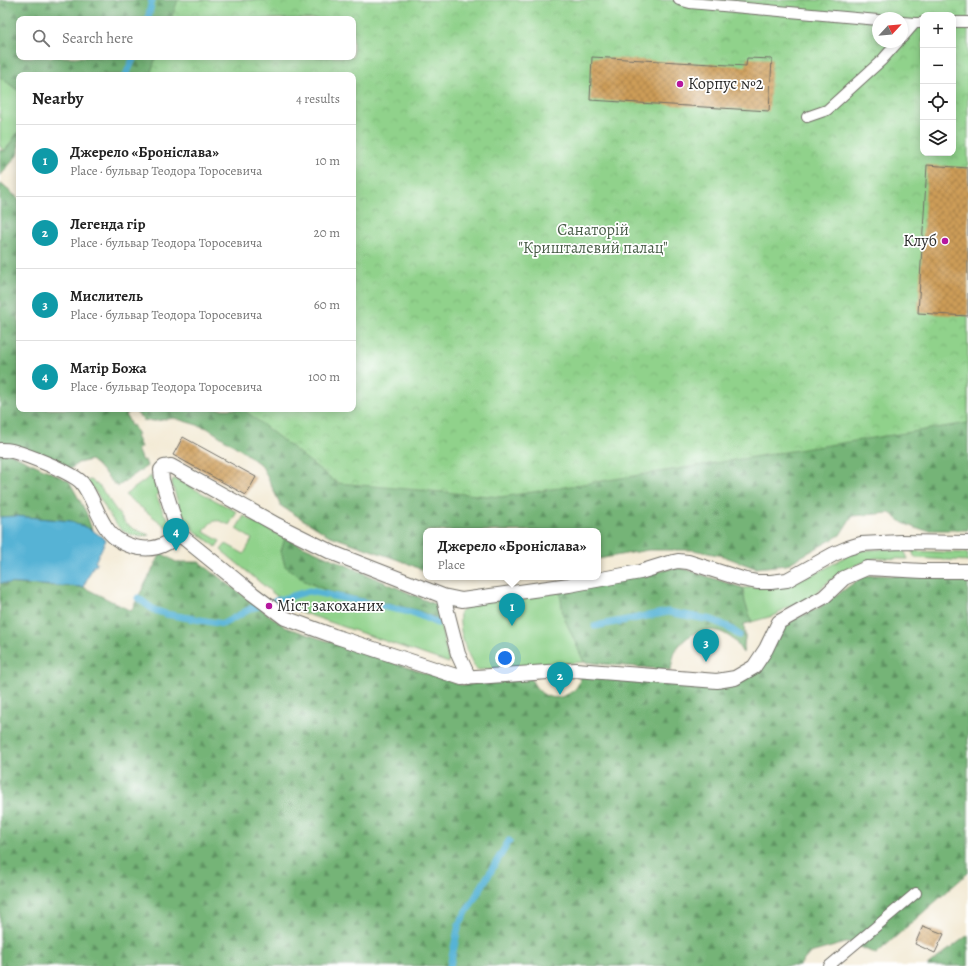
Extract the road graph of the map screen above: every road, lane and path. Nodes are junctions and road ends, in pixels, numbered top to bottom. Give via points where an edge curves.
1 (679, 0) edge
2 (872, 19) edge
3 (908, 22) edge
4 (956, 22) edge
5 (968, 22) edge
6 (919, 23) edge
7 (908, 33) edge
8 (893, 48) edge
9 (807, 117) dead end
10 (0, 450) edge
11 (179, 534) junction
12 (968, 543) edge
13 (968, 571) edge
14 (601, 579) edge
15 (596, 580) edge
16 (443, 596) junction
17 (469, 678) junction
18 (916, 893) dead end
19 (829, 966) edge

1 - 2 lane
3 - 6 lane
4 - 5 lane
6 - 7 lane
8 - 9 lane via 827,110
10 - 11 street via 11,451 69,473 81,482 105,527 127,546 148,549 166,544
11 - 16 street via 161,475 164,467 171,466 277,526 333,553
11 - 17 street via 285,618 462,678
12 - 14 street via 862,544 834,554 787,580 771,582 742,579 678,561
13 - 17 street via 867,568 844,578 824,597 779,622 754,667 735,678 717,681 576,670
15 - 16 street via 462,600
16 - 17 street via 458,654
18 - 19 lane

